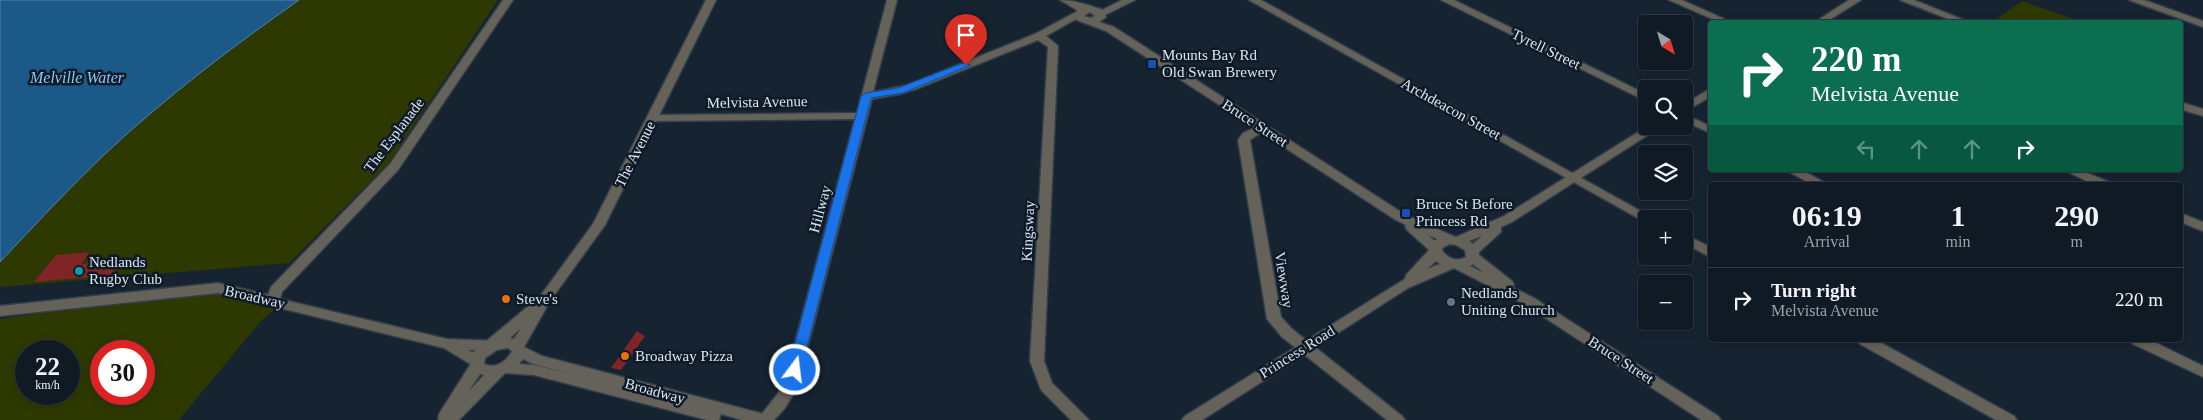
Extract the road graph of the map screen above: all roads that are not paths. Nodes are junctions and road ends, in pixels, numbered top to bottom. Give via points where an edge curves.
1 (508, 0) edge
2 (711, 0) edge
3 (892, 0) edge
4 (1130, 0) edge
5 (1254, 0) edge
6 (1446, 0) edge
7 (1674, 0) edge
8 (1856, 0) edge
9 (1905, 0) edge
10 (2134, 0) edge
11 (1066, 1) edge
12 (1089, 15) junction
13 (1721, 20) edge
14 (1823, 20) edge
15 (1959, 20) edge
16 (2203, 24) edge
17 (1038, 36) junction
18 (1708, 93) edge
19 (1638, 94) edge
20 (866, 96) junction
21 (1693, 103) edge
22 (2183, 106) edge
23 (2203, 113) edge
24 (861, 116) junction
25 (653, 118) junction
26 (1693, 122) edge
27 (1261, 128) junction
28 (1708, 129) edge
29 (1642, 135) edge
30 (1796, 172) edge
31 (2075, 172) edge
32 (1574, 177) junction
33 (1817, 182) edge
34 (2098, 182) edge
35 (1638, 213) edge
36 (1400, 217) junction
37 (2183, 218) edge
38 (1508, 219) junction
39 (2203, 227) edge
40 (1454, 240) junction
41 (1693, 243) edge
42 (1436, 251) junction
43 (1708, 252) edge
44 (1473, 254) junction
45 (1455, 264) junction
46 (1403, 285) junction
47 (545, 298) junction
48 (273, 300) junction
49 (1529, 301) junction
50 (0, 311) edge
51 (1870, 342) edge
52 (2142, 342) edge
53 (447, 344) junction
54 (494, 345) junction
55 (1304, 347) junction
56 (518, 349) junction
57 (477, 363) junction
58 (501, 369) junction
59 (2203, 372) edge
60 (443, 420) edge
61 (450, 420) edge
62 (729, 420) edge
63 (765, 420) edge
64 (1082, 420) edge
65 (1190, 420) edge
66 (1397, 420) edge
67 (1713, 420) edge
68 (2009, 420) edge

1 - 48 street, The Esplanade via 409,149 276,290
2 - 25 street, The Avenue
3 - 20 street, Hillway
4 - 12 street
5 - 32 street, Archdeacon Street
6 - 19 street, Tyrell Street
7 - 13 street
8 - 14 street
9 - 15 street
10 - 16 street
11 - 12 street, Bruce Street
12 - 17 street
12 - 27 street, Bruce Street
17 - 20 street via 900,91
17 - 64 street, Kingsway via 1053,46 1037,361 1046,386
18 - 21 street
20 - 24 street, Hillway
22 - 23 street
24 - 25 street, Melvista Avenue
24 - 63 street, Hillway via 790,388
25 - 47 street, The Avenue via 588,244
26 - 28 street
27 - 36 street, Bruce Street
27 - 55 street, Viewway via 1244,140 1274,319
29 - 32 street
30 - 33 street
31 - 34 street
32 - 35 street, Archdeacon Street
32 - 38 street
36 - 40 street, Bruce Street
36 - 42 street, Bruce Street
37 - 39 street
38 - 40 street
38 - 44 street
40 - 42 street via 1442,242
40 - 44 street via 1468,246
41 - 43 street
42 - 45 street via 1444,261
42 - 46 street, Princess Road
44 - 45 street via 1470,262
44 - 49 street, Bruce Street
45 - 46 street, Princess Road
45 - 49 street, Bruce Street
46 - 55 street, Princess Road
47 - 54 street, The Avenue
47 - 56 street, The Avenue
48 - 50 street, Broadway via 218,288
48 - 53 street, Broadway
49 - 67 street, Bruce Street
51 - 68 street
52 - 59 street
53 - 54 street, Broadway
53 - 57 street, Broadway
54 - 56 street, Broadway via 508,343
54 - 57 street, The Avenue via 482,352
55 - 65 street, Princess Road
55 - 66 street, Viewway
56 - 58 street, The Avenue via 515,360
56 - 63 street, Broadway via 538,360
57 - 58 street, Broadway via 486,370
57 - 60 street
58 - 61 street
58 - 62 street, Broadway via 534,370

